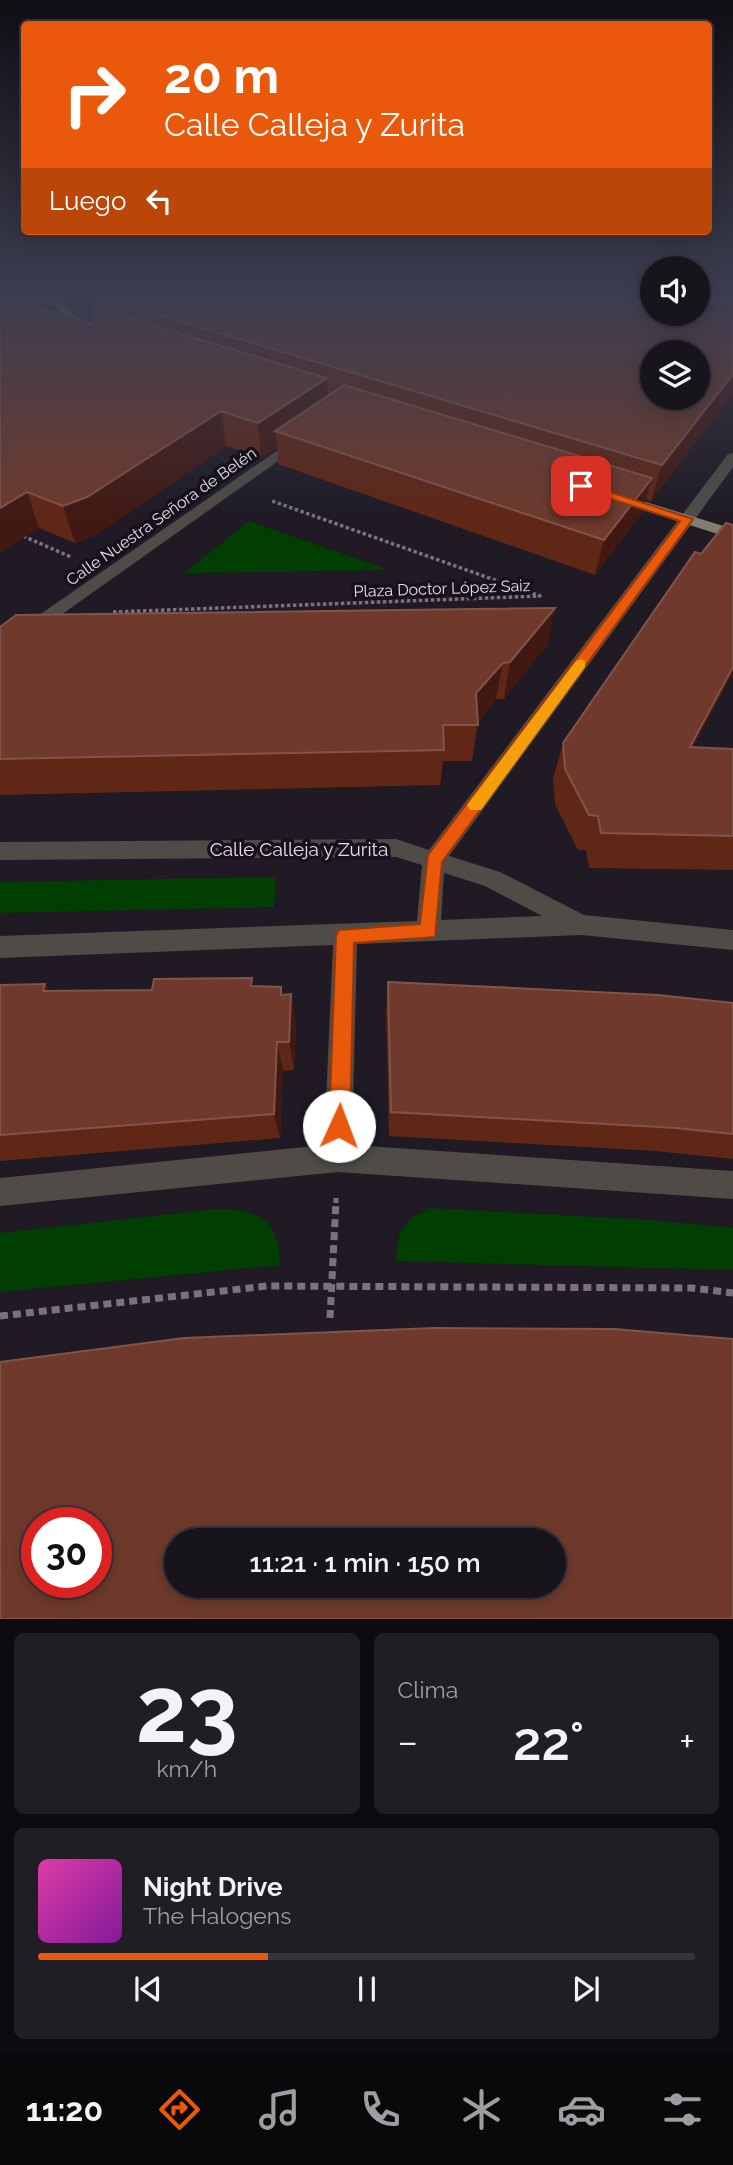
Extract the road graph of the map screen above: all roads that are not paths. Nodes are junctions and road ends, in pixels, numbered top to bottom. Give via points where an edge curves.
1 (309, 433) edge
2 (733, 457) edge
3 (608, 494) edge
4 (687, 519) junction
5 (733, 534) edge
6 (0, 650) edge
7 (0, 851) edge
8 (434, 860) junction
9 (581, 925) junction
10 (428, 932) junction
11 (345, 936) junction
12 (733, 940) edge
13 (0, 947) edge
14 (338, 1158) junction
15 (733, 1185) edge
16 (0, 1192) edge

1 - 6 street, Calle Nuestra Señora de Belén
2 - 4 street
3 - 4 main road
4 - 5 main road
4 - 8 street
7 - 8 street, Calle Calleja y Zurita via 396,848
8 - 9 street, Calle Calleja y Zurita via 492,879
8 - 10 street
9 - 10 street, Calle Calleja y Zurita
9 - 12 street, Calle Calleja y Zurita
10 - 11 street, Calle Calleja y Zurita
11 - 13 street, Calle Calleja y Zurita
11 - 14 street
14 - 15 street
14 - 16 street

